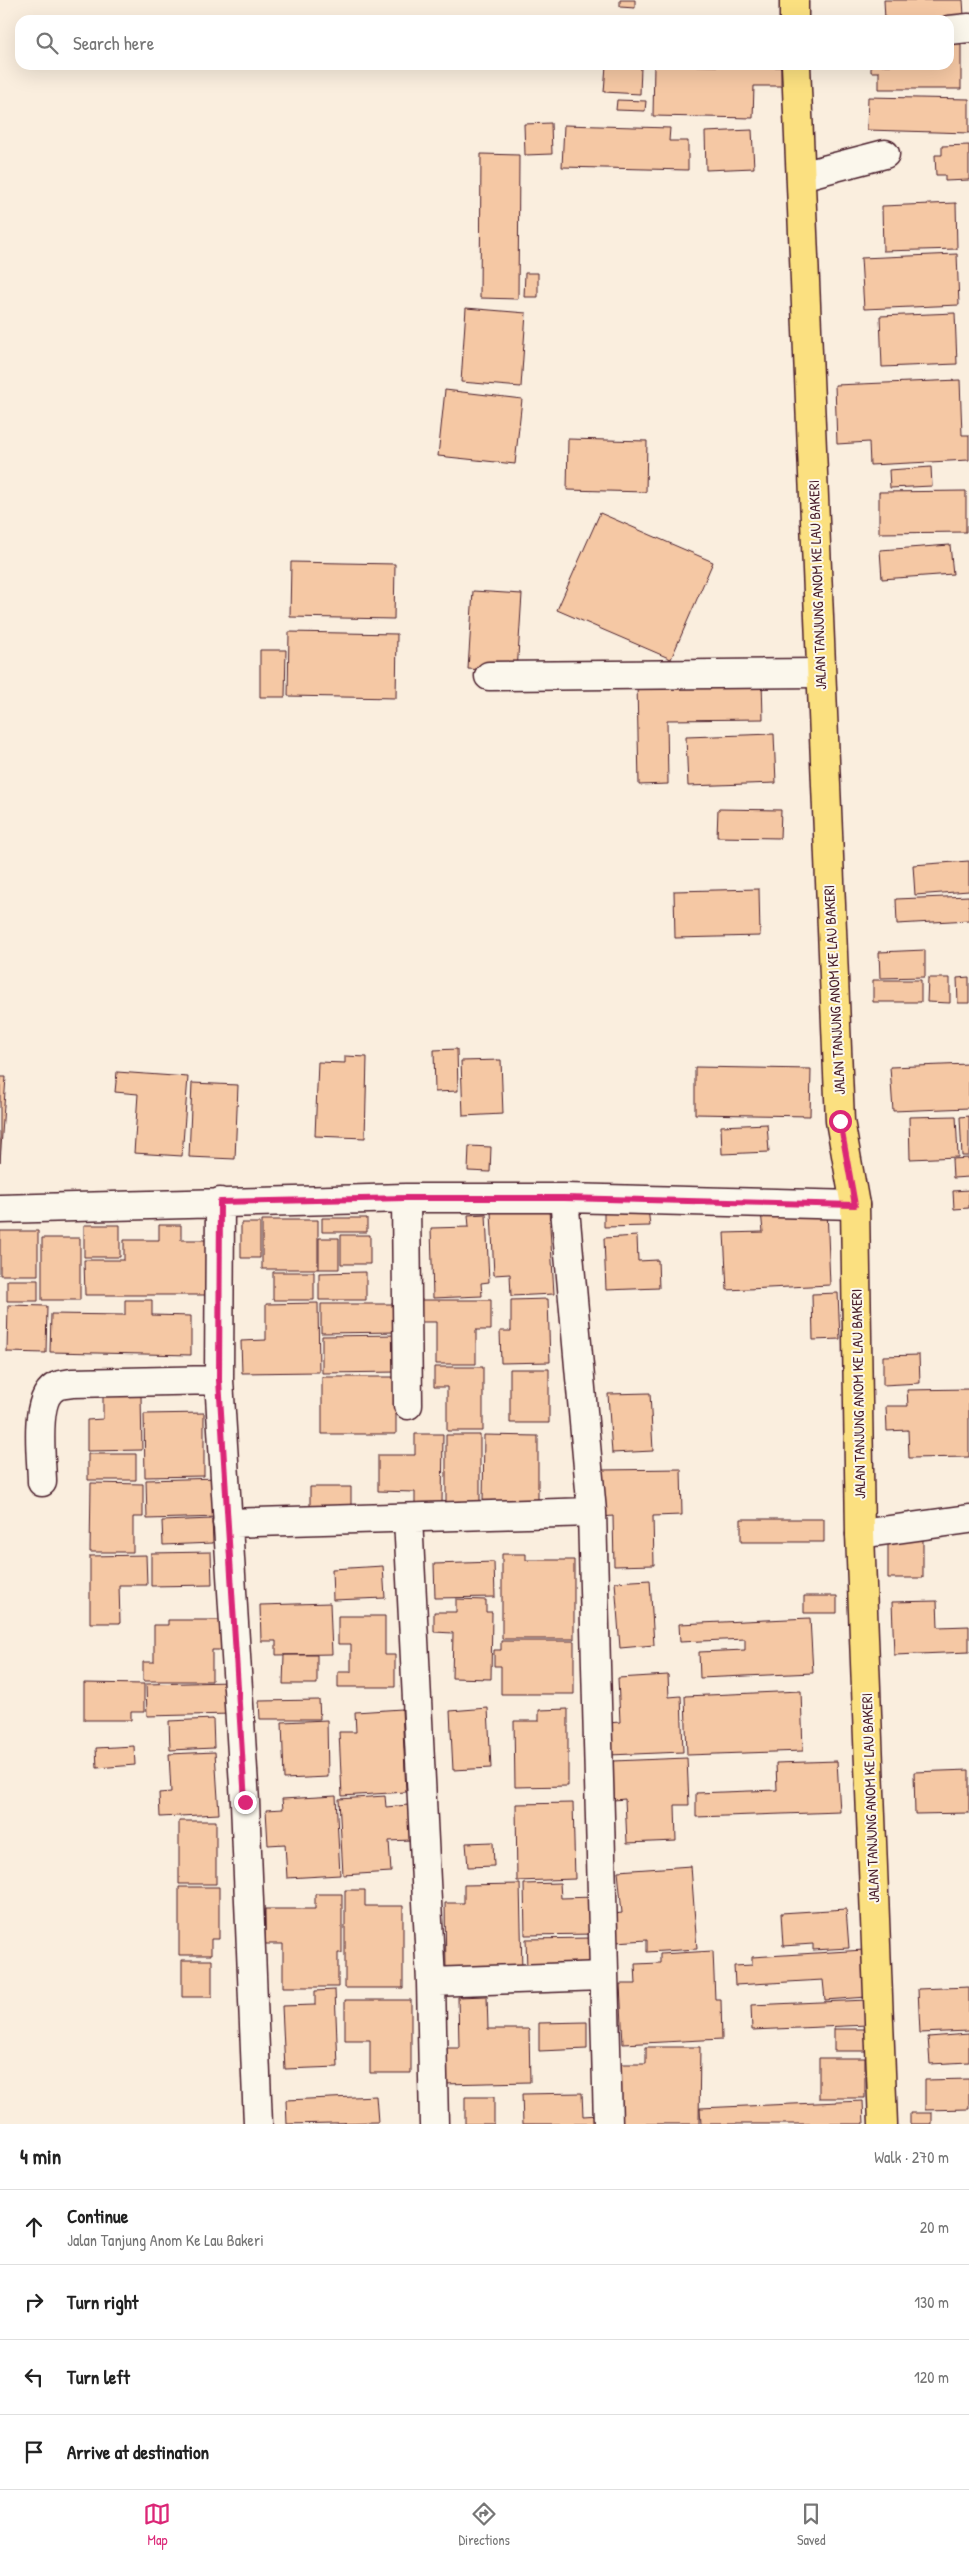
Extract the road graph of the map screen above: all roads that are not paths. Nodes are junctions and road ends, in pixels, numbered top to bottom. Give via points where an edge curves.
1 (794, 0) edge
2 (794, 15) edge
3 (969, 28) edge
4 (954, 30) edge
5 (796, 70) edge
6 (884, 154) dead end
7 (800, 176) junction
8 (820, 673) junction
9 (489, 676) dead end
10 (406, 1198) junction
11 (564, 1198) junction
12 (220, 1202) junction
13 (855, 1205) junction
14 (0, 1208) edge
15 (219, 1380) junction
16 (408, 1405) dead end
17 (42, 1482) dead end
18 (592, 1512) junction
19 (408, 1518) junction
20 (969, 1519) edge
21 (227, 1522) junction
22 (860, 1534) junction
23 (603, 1976) junction
24 (431, 1982) junction
25 (258, 2124) edge
26 (434, 2124) edge
27 (608, 2124) edge
28 (883, 2124) edge

1 - 2 main road
3 - 4 street
5 - 7 main road, JALAN TANJUNG ANOM KE LAU BAKERI
6 - 7 street
7 - 8 main road, JALAN TANJUNG ANOM KE LAU BAKERI
8 - 9 street
8 - 13 main road, JALAN TANJUNG ANOM KE LAU BAKERI via 840,1121
10 - 11 street
10 - 12 street
10 - 16 street
11 - 13 street
11 - 18 street
12 - 14 street
12 - 15 street
13 - 22 main road, JALAN TANJUNG ANOM KE LAU BAKERI
15 - 17 street via 72,1383 55,1387 46,1398 40,1417
15 - 21 street
18 - 19 street
18 - 23 street
19 - 21 street
19 - 24 street
20 - 22 street
21 - 25 street via 245,1802
22 - 28 main road, JALAN TANJUNG ANOM KE LAU BAKERI
23 - 24 street
23 - 27 street
24 - 26 street

